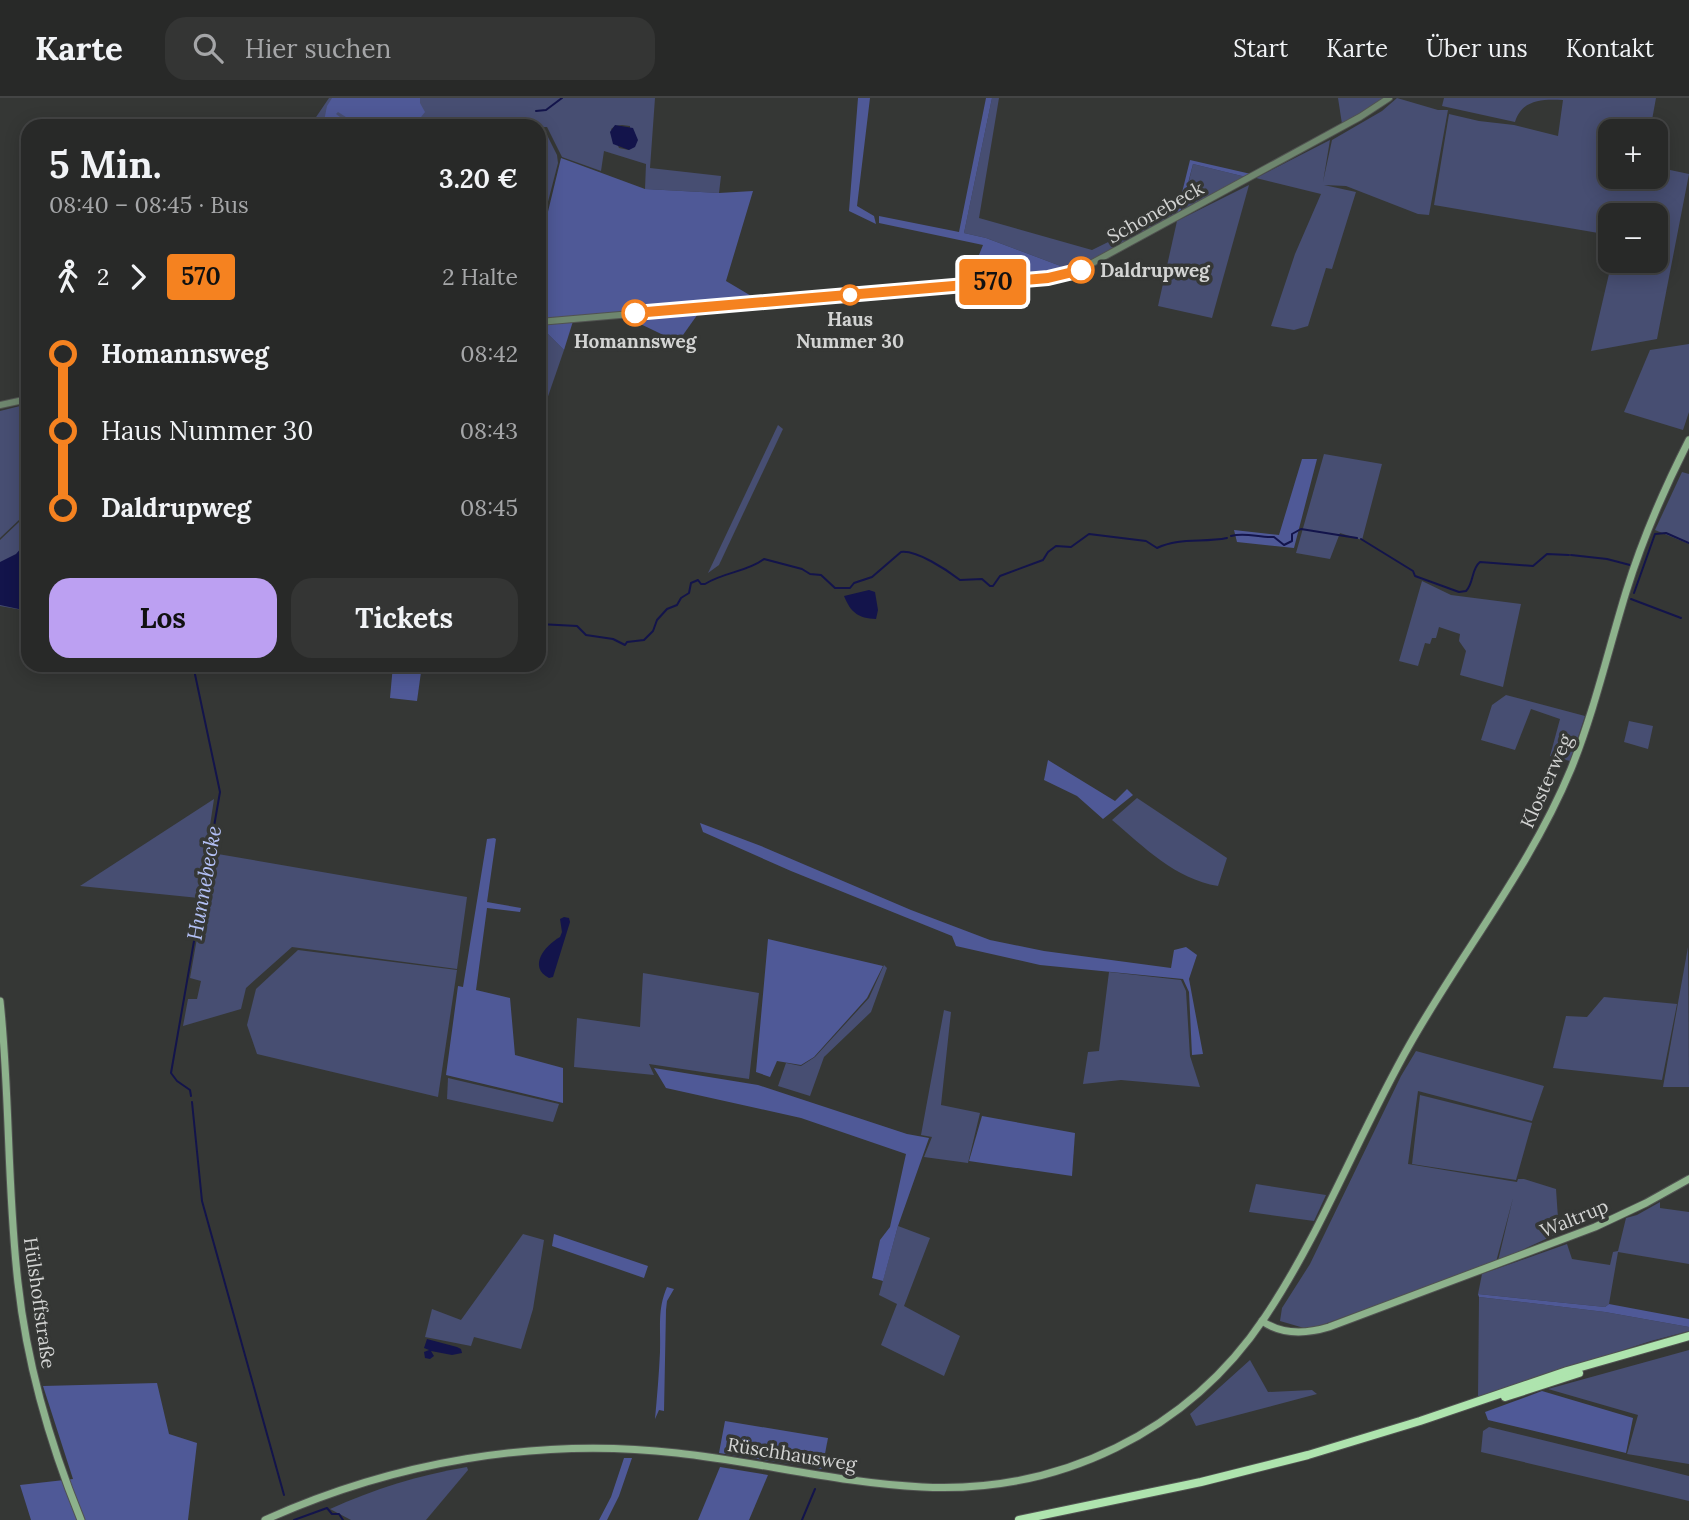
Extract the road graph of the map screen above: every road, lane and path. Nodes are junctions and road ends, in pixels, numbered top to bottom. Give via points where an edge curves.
1 (1389, 98) edge
2 (546, 321) edge
3 (21, 400) edge
4 (0, 405) edge
5 (1689, 440) edge
6 (0, 1000) edge
7 (1689, 1179) edge
8 (1264, 1319) junction
9 (1272, 1328) junction
10 (1287, 1330) junction
11 (1689, 1338) edge
12 (1246, 1344) junction
13 (81, 1520) edge
14 (265, 1520) edge
15 (1019, 1520) edge
16 (1039, 1520) edge

1 - 2 street, Schonebeck via 1074,273
3 - 4 street
5 - 8 main road, Klosterweg via 1638,556 1591,713 1559,797 1525,861 1430,1010
6 - 13 main road, Hülshoffstraße via 22,1316 44,1413
7 - 10 main road, Waltrup via 1612,1220 1466,1276 1329,1327 1310,1332
8 - 9 main road
8 - 10 main road
8 - 12 main road, Rüschhausweg
9 - 10 main road, Waltrup
9 - 12 main road
11 - 15 highway via 1296,1458
11 - 16 highway via 1302,1460
12 - 14 main road, Rüschhausweg via 1206,1388 1148,1432 1083,1464 1018,1481 961,1488 911,1487 677,1453 538,1450 397,1473

